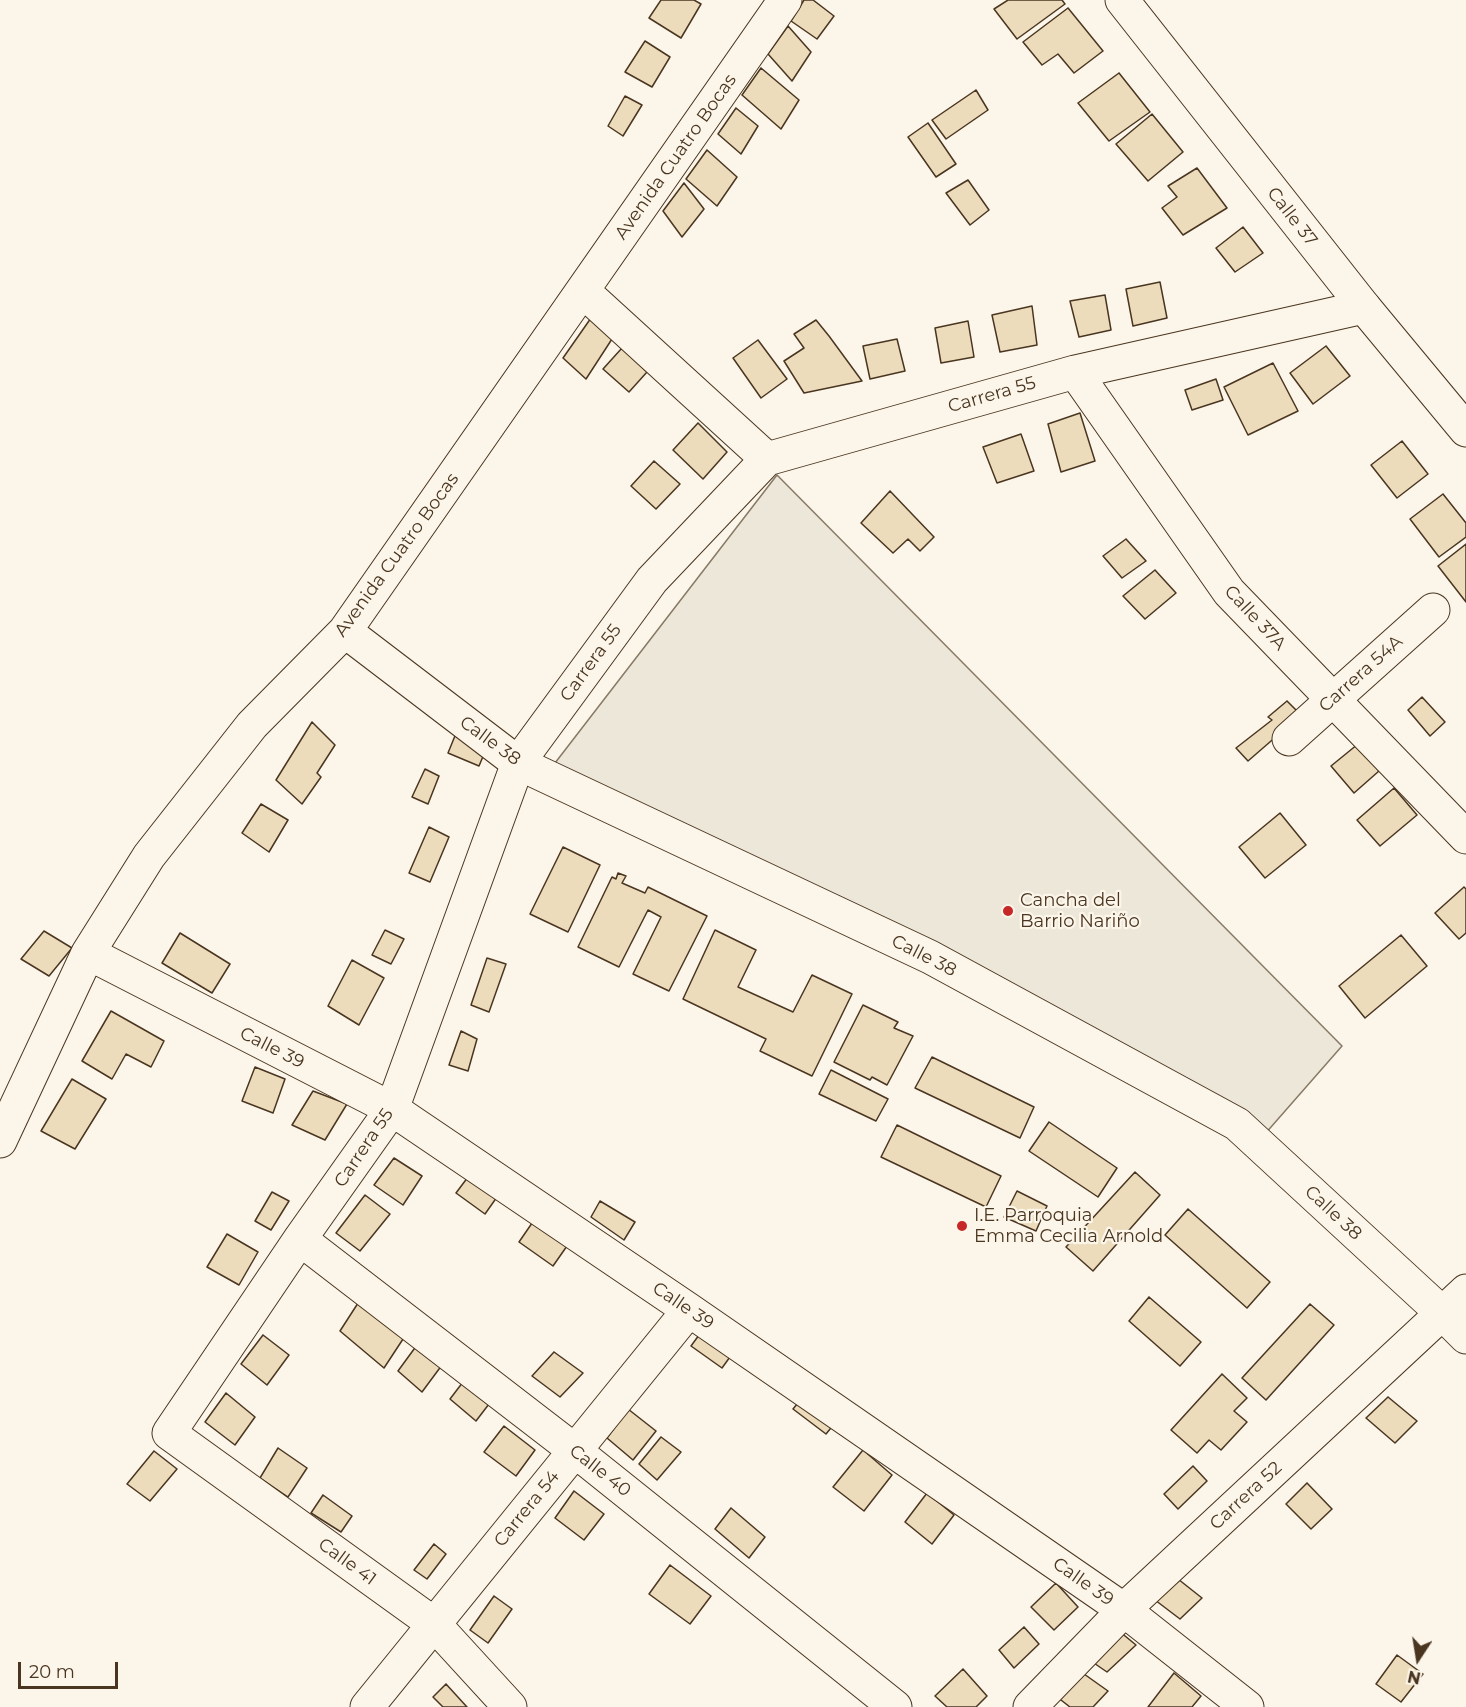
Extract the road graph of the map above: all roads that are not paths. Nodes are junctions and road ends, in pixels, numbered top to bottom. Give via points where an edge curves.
1 (785, 0) edge
2 (1122, 0) edge
3 (583, 291) junction
4 (1364, 308) junction
5 (1076, 372) junction
6 (1466, 430) edge
7 (767, 459) junction
8 (1433, 610) dead end
9 (345, 631) junction
10 (1333, 699) junction
11 (1289, 739) dead end
12 (518, 763) junction
13 (1466, 837) edge
14 (88, 953) junction
15 (392, 1109) junction
16 (0, 1141) edge
17 (300, 1239) junction
18 (1466, 1291) edge
19 (689, 1310) junction
20 (1442, 1313) junction
21 (1466, 1337) edge
22 (169, 1433) joint
23 (574, 1450) junction
24 (1124, 1610) junction
25 (434, 1624) junction
26 (367, 1707) edge
27 (510, 1707) edge
28 (895, 1707) edge
29 (1030, 1707) edge
30 (1247, 1707) edge

1 - 3 street, Avenida Cuatro Bocas
2 - 4 street, Calle 37
3 - 7 street
3 - 9 street, Avenida Cuatro Bocas
4 - 5 street, Carrera 55
4 - 6 street, Calle 37
5 - 7 street, Carrera 55
5 - 10 street, Calle 37A via 1229,592
7 - 12 street, Carrera 55 via 652,580
8 - 10 street, Carrera 54A
9 - 12 street, Calle 38
9 - 14 street, Avenida Cuatro Bocas via 252,725 149,856
10 - 11 street, Carrera 54A
10 - 13 street, Calle 37A
12 - 15 street, Carrera 55
12 - 20 street, Calle 38 via 930,957 1237,1124
14 - 15 street, Calle 39
14 - 16 street, Avenida Cuatro Bocas
15 - 17 street, Carrera 55
15 - 19 street, Calle 39
17 - 22 street, Carrera 55
17 - 23 street, Calle 40
18 - 20 street, Carrera 52
19 - 23 street, Carrera 54
19 - 24 street, Calle 39
20 - 21 street, Calle 38
20 - 24 street, Carrera 52
22 - 25 street, Calle 41
23 - 25 street, Carrera 54
23 - 28 street, Calle 40
24 - 29 street, Carrera 52
24 - 30 street, Calle 39
25 - 26 street, Carrera 54
25 - 27 street, Calle 41

